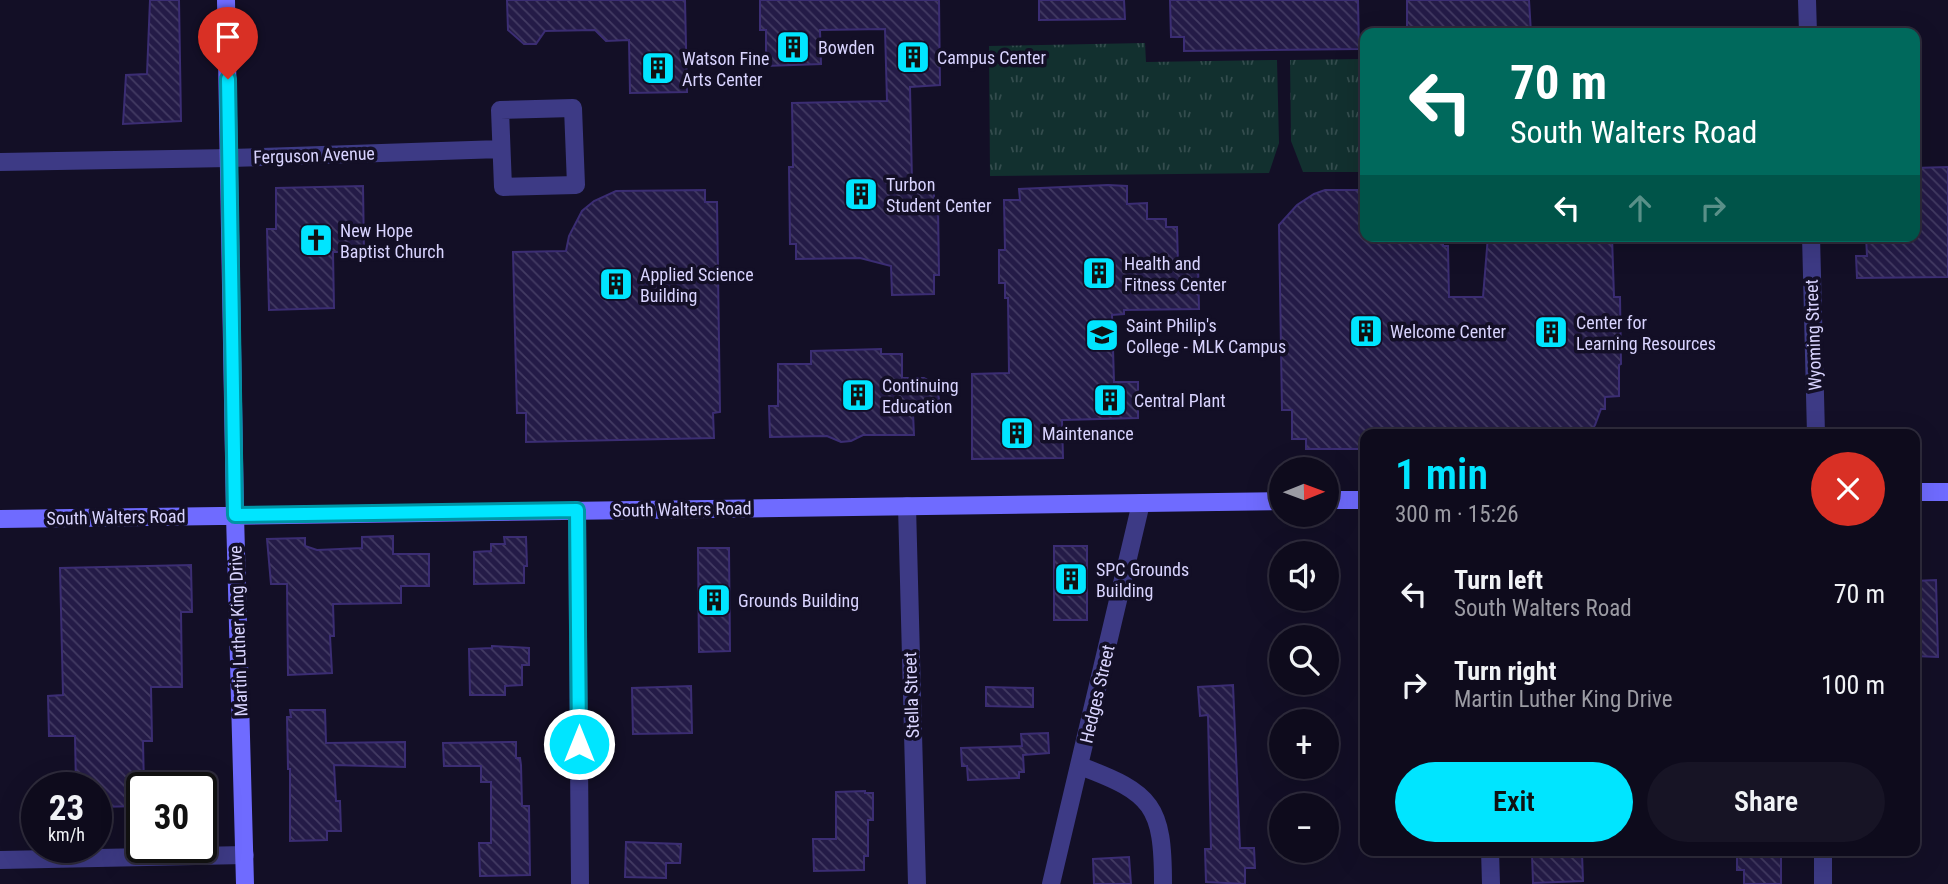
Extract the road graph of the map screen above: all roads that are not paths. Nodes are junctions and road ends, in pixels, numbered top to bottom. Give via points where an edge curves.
1 (226, 0) edge
2 (1807, 0) edge
3 (1808, 28) edge
4 (501, 149) junction
5 (230, 158) junction
6 (0, 162) edge
7 (1811, 242) edge
8 (1816, 429) edge
9 (1920, 492) edge
10 (1948, 492) edge
11 (1339, 500) edge
12 (1360, 500) edge
13 (1269, 501) edge
14 (1141, 503) junction
15 (906, 506) junction
16 (577, 510) junction
17 (235, 515) junction
18 (0, 519) edge
19 (1080, 766) junction
20 (245, 855) junction
21 (1490, 856) edge
22 (1822, 856) edge
23 (0, 860) edge
24 (246, 884) edge
25 (580, 884) edge
26 (917, 884) edge
27 (1051, 884) edge
28 (1163, 884) edge
29 (1490, 884) edge
30 (1823, 884) edge

1 - 5 main road, Martin Luther King Drive
2 - 3 street
4 - 4 street via 500,110 573,108 576,185 503,187
4 - 5 street, Ferguson Avenue
5 - 6 street, Ferguson Avenue
5 - 17 main road, Martin Luther King Drive
7 - 8 street, Wyoming Street
9 - 10 main road
11 - 12 main road
13 - 14 main road, South Walters Road
14 - 15 main road, South Walters Road
14 - 19 street, Hedges Street
15 - 16 main road, South Walters Road
15 - 26 street, Stella Street
16 - 17 main road, South Walters Road
16 - 25 street
17 - 18 main road, South Walters Road
17 - 20 main road, Martin Luther King Drive
19 - 27 street, Hedges Street
19 - 28 street via 1112,778 1147,800 1161,833
20 - 23 street
20 - 24 main road, Martin Luther King Drive
21 - 29 street
22 - 30 street

